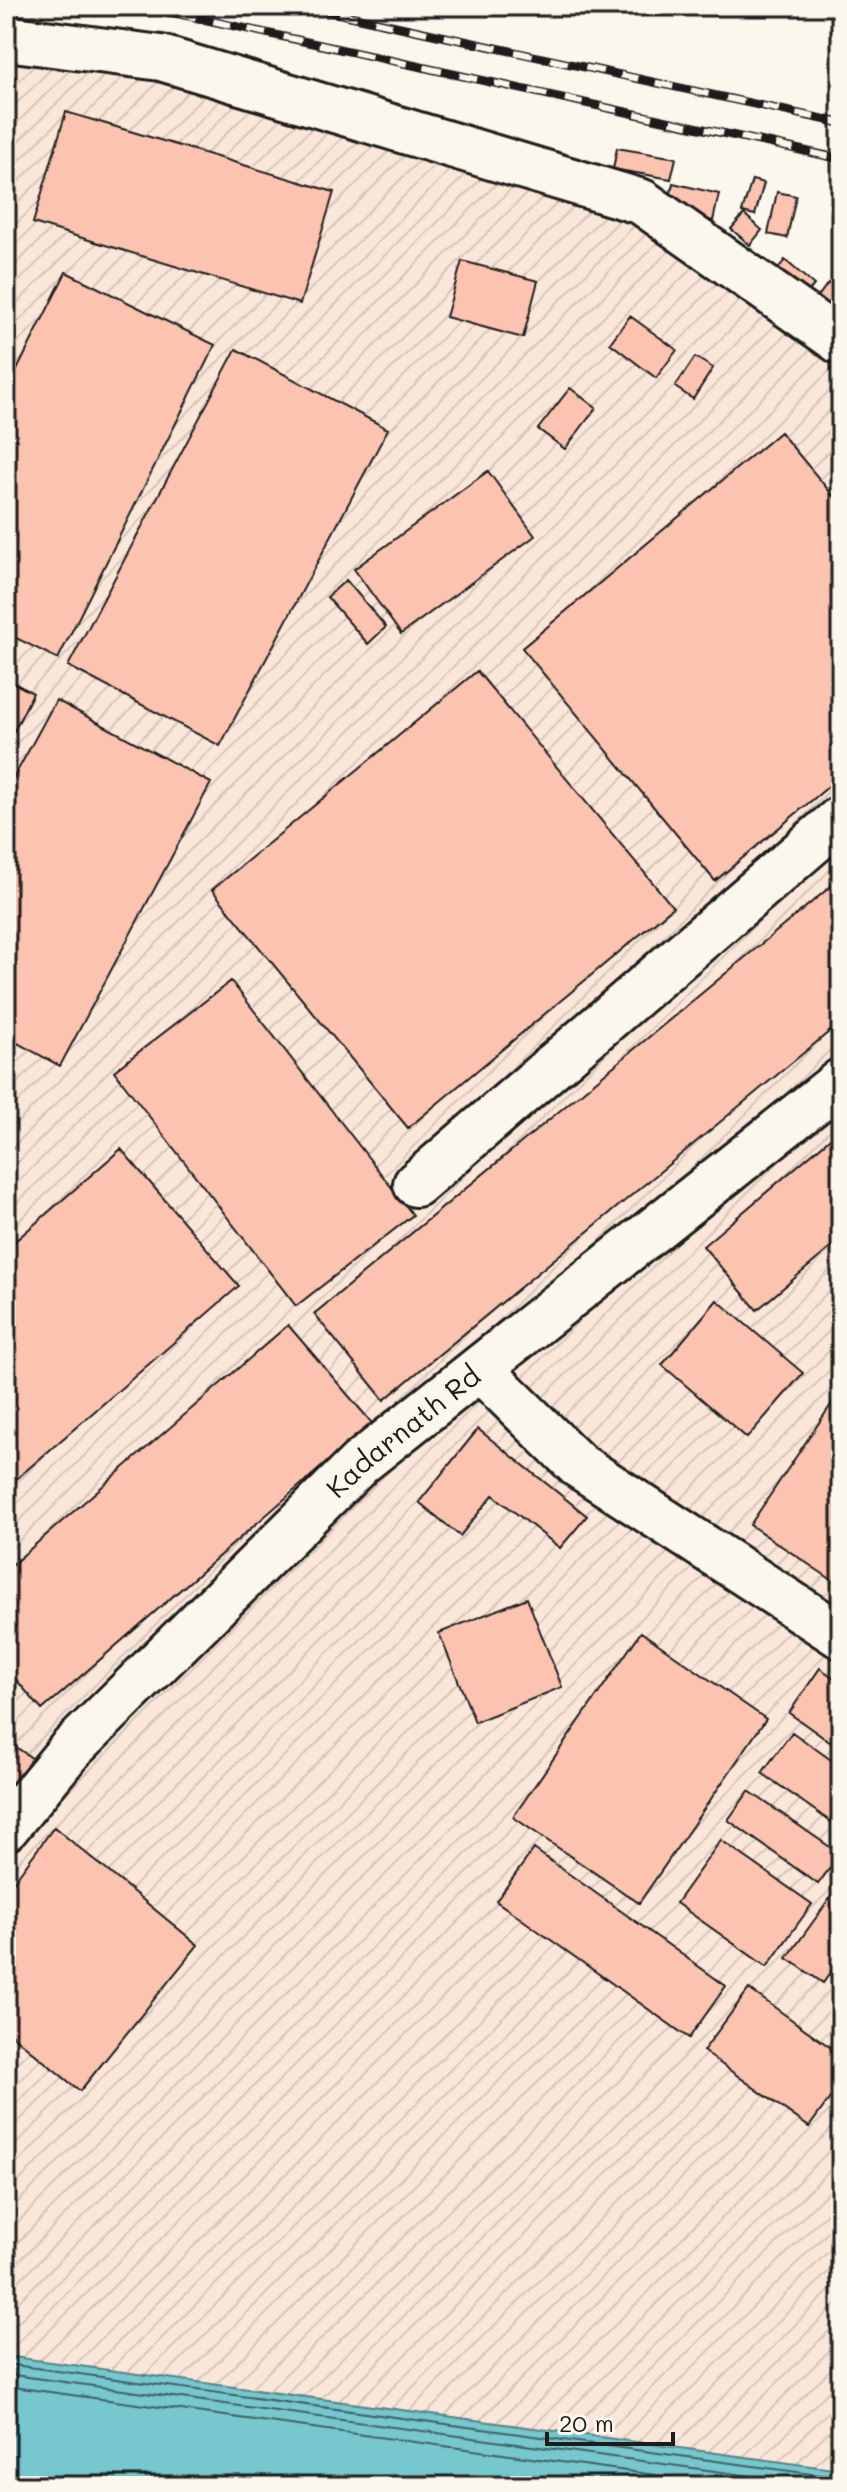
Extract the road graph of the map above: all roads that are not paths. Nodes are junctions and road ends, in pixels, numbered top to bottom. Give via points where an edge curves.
1 (6, 38) edge
2 (841, 342) edge
3 (841, 818) edge
4 (841, 1081) edge
5 (416, 1184) dead end
6 (481, 1370) junction
7 (841, 1636) edge
8 (6, 1828) edge

1 - 2 street via 161,58 642,202
3 - 5 street
4 - 6 street, Kadarnath Rd
6 - 7 street via 578,1465
6 - 8 street, Kadarnath Rd via 360,1463 70,1750

